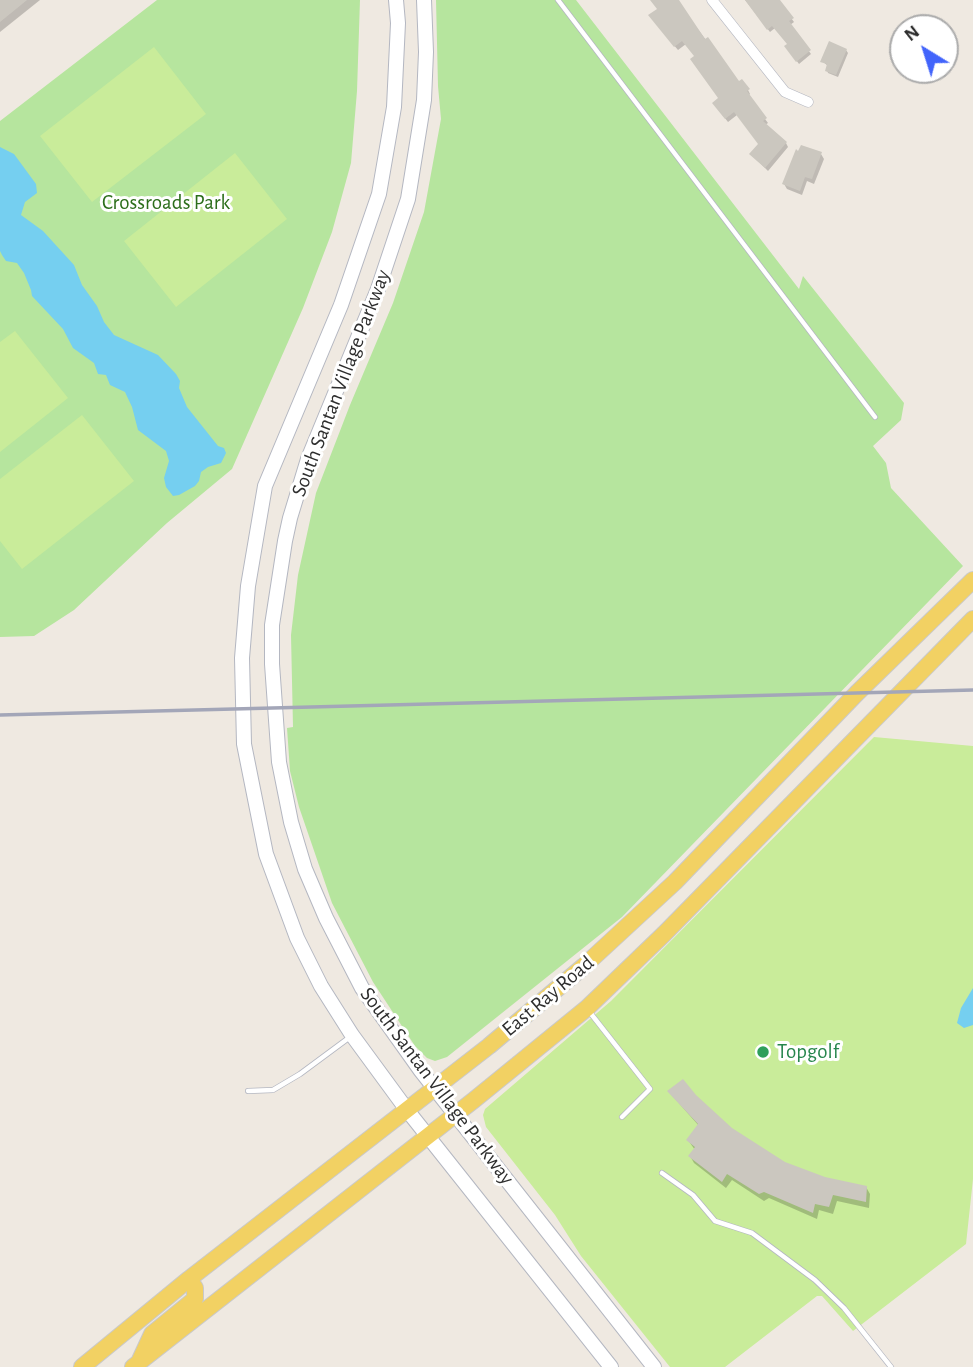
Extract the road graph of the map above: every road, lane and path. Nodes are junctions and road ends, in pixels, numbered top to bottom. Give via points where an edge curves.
1 (396, 0) edge
2 (424, 0) edge
3 (558, 0) edge
4 (712, 0) edge
5 (808, 102) dead end
6 (875, 417) dead end
7 (973, 580) edge
8 (973, 619) edge
9 (587, 1008) junction
10 (352, 1035) junction
11 (434, 1088) junction
12 (248, 1091) dead end
13 (407, 1110) junction
14 (455, 1114) junction
15 (622, 1116) dead end
16 (427, 1135) junction
17 (662, 1173) dead end
18 (189, 1279) junction
19 (138, 1365) edge
20 (82, 1367) edge
21 (611, 1367) edge
22 (654, 1367) edge
23 (891, 1367) edge

1 - 10 main road, South Santan Village Parkway via 394,107 379,194 341,305 265,486 248,586 242,658 244,744 266,854 298,938
2 - 11 main road, South Santan Village Parkway via 424,100 408,199 289,518 272,625 272,664 279,762 305,869 362,988
3 - 6 lane
4 - 5 street via 785,92
7 - 11 main road, East Ray Road via 675,882 584,966
8 - 9 main road, East Ray Road
9 - 14 main road, East Ray Road
9 - 15 lane via 650,1089
10 - 12 lane via 273,1090
10 - 13 main road, South Santan Village Parkway
11 - 13 main road, East Ray Road
11 - 14 main road, South Santan Village Parkway
13 - 16 main road, South Santan Village Parkway
13 - 18 main road, East Ray Road
14 - 16 main road, East Ray Road
14 - 22 main road, South Santan Village Parkway
16 - 19 main road, East Ray Road
16 - 21 main road, South Santan Village Parkway
17 - 23 lane via 693,1195 715,1221 752,1233 806,1272 844,1308
18 - 19 main road via 195,1299 152,1334
18 - 20 main road, East Ray Road

